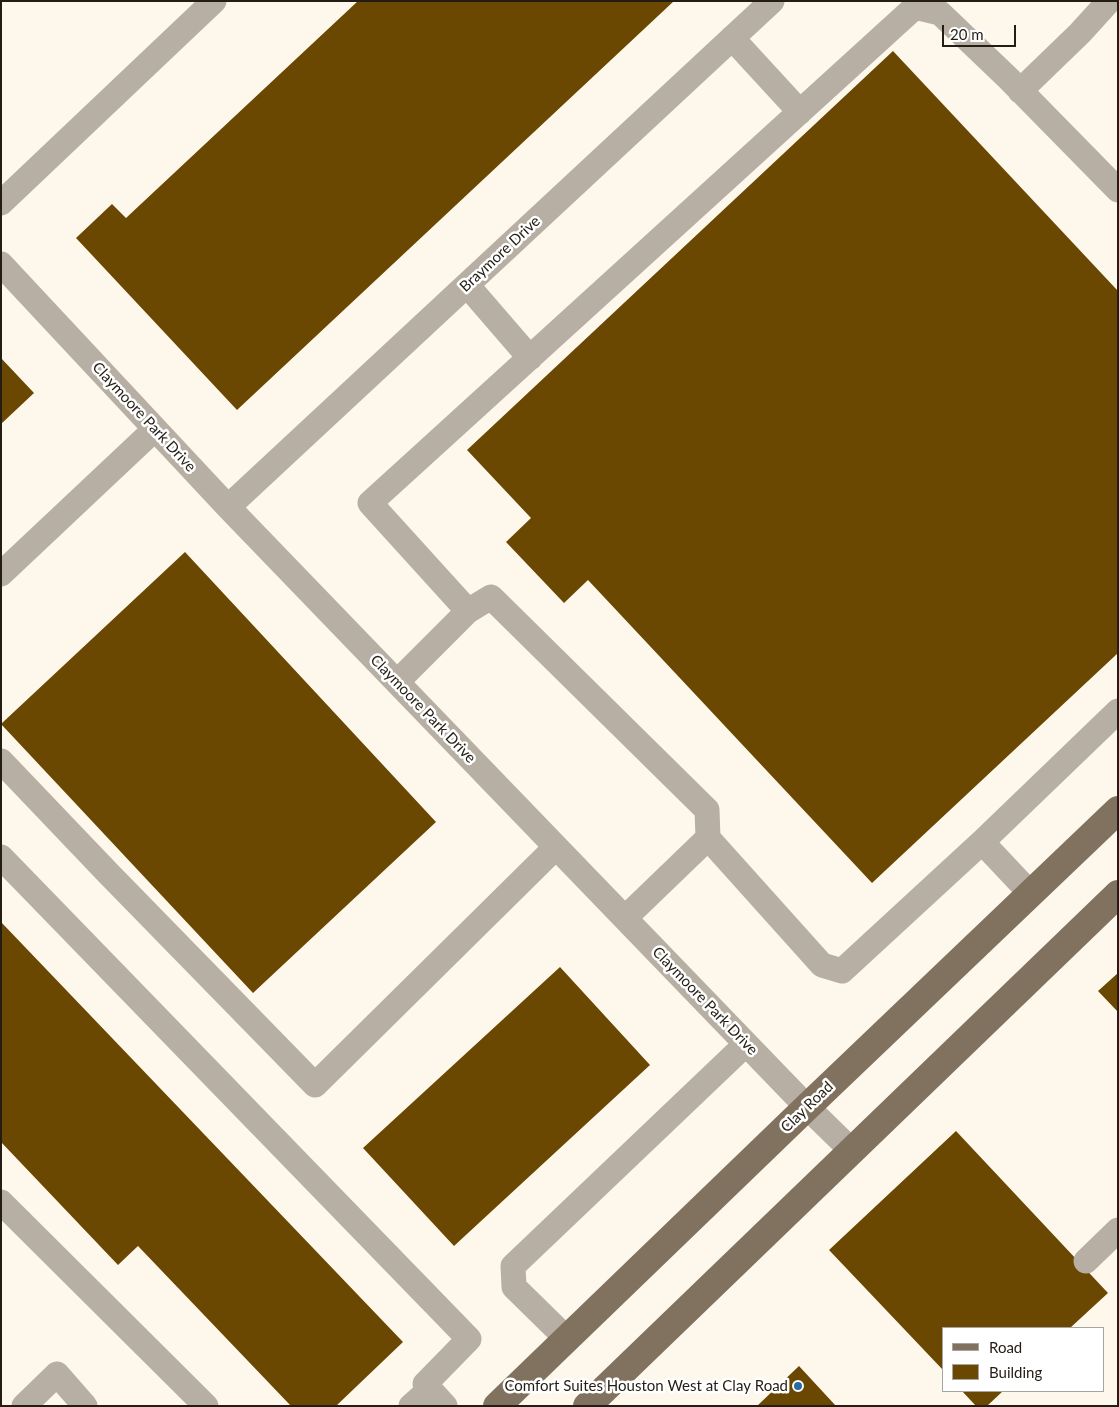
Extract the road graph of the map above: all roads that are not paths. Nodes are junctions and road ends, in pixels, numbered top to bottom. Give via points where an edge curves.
1 (214, 1) edge
2 (772, 1) edge
3 (1109, 1) edge
4 (732, 38) junction
5 (1020, 91) junction
6 (800, 112) junction
7 (1118, 190) edge
8 (1, 202) edge
9 (1, 264) edge
10 (467, 285) junction
11 (530, 358) junction
12 (155, 429) junction
13 (228, 507) junction
14 (1, 574) edge
15 (468, 611) junction
16 (397, 682) junction
17 (1118, 711) edge
18 (1, 761) edge
19 (1118, 810) edge
20 (708, 838) junction
21 (982, 842) junction
22 (556, 847) junction
23 (1, 857) edge
24 (1031, 894) junction
25 (1118, 894) edge
26 (625, 918) junction
27 (746, 1044) junction
28 (807, 1107) junction
29 (851, 1150) junction
30 (1, 1202) edge
31 (1118, 1230) edge
32 (1086, 1261) dead end
33 (567, 1339) junction
34 (438, 1397) edge
35 (24, 1406) edge
36 (84, 1406) edge
37 (206, 1406) edge
38 (411, 1406) edge
39 (497, 1406) edge
40 (587, 1406) edge

1 - 8 street
2 - 4 street, Braymore Drive
3 - 5 street
4 - 6 street
4 - 10 street, Braymore Drive
5 - 6 street via 940,13 915,7
5 - 7 street
6 - 11 street
9 - 12 street, Claymoore Park Drive
10 - 11 street
10 - 13 street, Braymore Drive
11 - 15 street via 370,503
12 - 13 street, Claymoore Park Drive
12 - 14 street
13 - 16 street, Claymoore Park Drive
15 - 16 street
15 - 20 street via 491,597 707,810
16 - 22 street, Claymoore Park Drive
17 - 21 street
18 - 22 street via 315,1085
19 - 24 main road, Clay Road
20 - 21 street via 822,965 842,971
20 - 26 street
21 - 24 street
22 - 26 street, Claymoore Park Drive
23 - 34 street via 469,1339 425,1384
24 - 28 main road, Clay Road
25 - 29 main road
26 - 27 street, Claymoore Park Drive
27 - 28 street, Claymoore Park Drive
27 - 33 street via 513,1266 514,1287
28 - 29 street, Claymoore Park Drive
28 - 33 main road, Clay Road
29 - 40 main road
30 - 37 street
31 - 32 street
33 - 39 main road, Clay Road
34 - 38 street
35 - 36 street via 57,1374

